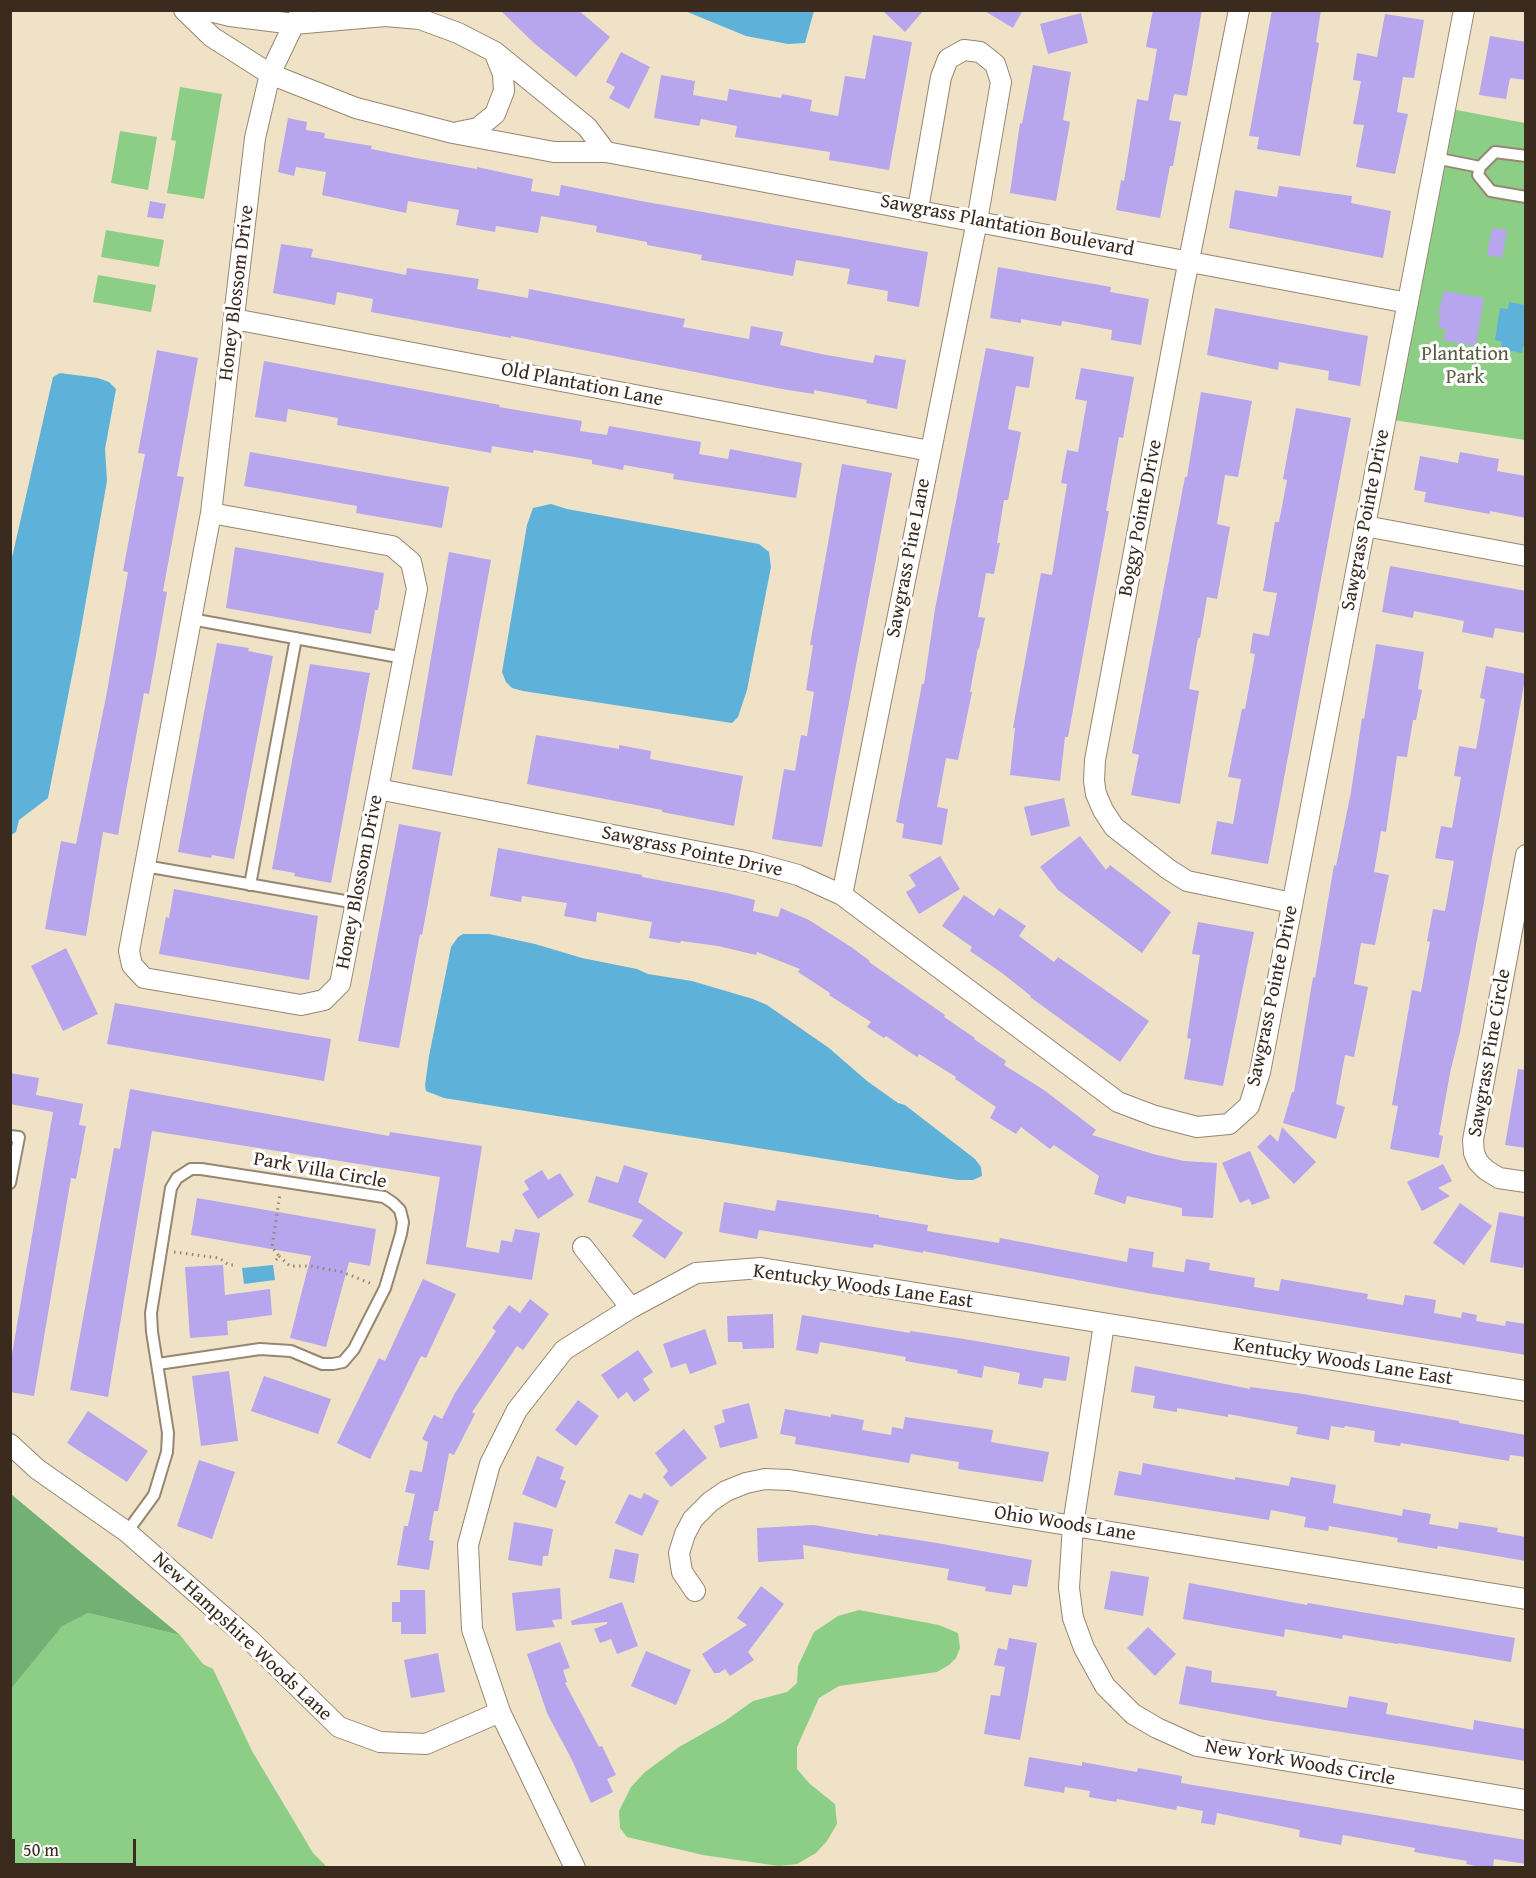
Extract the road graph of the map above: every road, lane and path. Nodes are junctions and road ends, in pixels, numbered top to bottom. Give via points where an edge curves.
1 (184, 10) edge
2 (206, 10) edge
3 (1239, 10) edge
4 (1464, 10) edge
5 (376, 13) edge
6 (298, 17) edge
7 (495, 52) junction
8 (270, 74) junction
9 (453, 133) junction
10 (606, 152) junction
11 (1526, 156) edge
12 (1436, 158) junction
13 (1480, 167) junction
14 (1526, 197) edge
15 (918, 209) junction
16 (976, 221) junction
17 (1190, 261) junction
18 (1408, 303) junction
19 (234, 319) junction
20 (930, 451) junction
21 (211, 513) junction
22 (1365, 526) junction
23 (1526, 556) edge
24 (191, 619) junction
25 (296, 638) junction
26 (404, 658) junction
27 (378, 789) junction
28 (1526, 855) edge
29 (145, 866) junction
30 (250, 885) junction
31 (842, 895) junction
32 (356, 903) junction
33 (1292, 903) junction
34 (10, 1136) edge
35 (282, 1182) junction
36 (1526, 1182) edge
37 (10, 1183) edge
38 (582, 1247) dead end
39 (161, 1250) junction
40 (279, 1256) junction
41 (276, 1260) dead end
42 (235, 1265) dead end
43 (385, 1289) junction
44 (631, 1308) junction
45 (1104, 1324) junction
46 (158, 1364) junction
47 (1526, 1391) edge
48 (10, 1444) edge
49 (1073, 1525) junction
50 (127, 1532) junction
51 (695, 1591) dead end
52 (1526, 1599) edge
53 (500, 1712) junction
54 (1526, 1800) edge
55 (575, 1868) edge

1 - 8 street, Sawgrass Plantation Boulevard via 212,37
2 - 6 street via 230,16
3 - 17 street, Boggy Pointe Drive
4 - 12 street, Sawgrass Pointe Drive
5 - 6 street
5 - 7 street via 420,20
6 - 8 street, Honey Blossom Drive
7 - 9 street via 504,92 495,114 478,129
7 - 10 street via 587,127
8 - 9 street, Sawgrass Plantation Boulevard via 356,108
8 - 19 street, Honey Blossom Drive via 255,138
9 - 10 street, Sawgrass Plantation Boulevard via 554,152
10 - 15 street, Sawgrass Plantation Boulevard
11 - 13 lane via 1494,152
12 - 13 lane
12 - 18 street, Sawgrass Pointe Drive
13 - 14 lane via 1478,175 1491,191
15 - 16 street, Sawgrass Plantation Boulevard
15 - 16 street, Sawgrass Pine Lane via 941,77 948,59 964,50 980,52 995,64 1001,82
16 - 17 street, Sawgrass Plantation Boulevard
16 - 20 street, Sawgrass Pine Lane
17 - 18 street, Sawgrass Plantation Boulevard
17 - 33 street, Boggy Pointe Drive via 1095,760 1096,794 1114,827 1187,881
18 - 22 street, Sawgrass Pointe Drive
19 - 20 street, Old Plantation Lane
19 - 21 street, Honey Blossom Drive
20 - 31 street, Sawgrass Pine Lane
21 - 24 street, Honey Blossom Drive
21 - 26 street, Honey Blossom Drive via 392,546 411,562 417,589
22 - 23 street
22 - 33 street, Sawgrass Pointe Drive
24 - 25 lane
24 - 29 street, Honey Blossom Drive
25 - 26 lane
25 - 30 lane
26 - 27 street, Honey Blossom Drive
27 - 31 street, Sawgrass Pointe Drive via 751,862 798,875
27 - 32 street, Honey Blossom Drive
28 - 36 street, Sawgrass Pine Circle via 1473,1140 1474,1153 1486,1170 1499,1178
29 - 30 lane
29 - 32 street, Honey Blossom Drive via 129,951 132,965 144,978 155,980 301,1005 324,1000 340,984
30 - 32 lane
31 - 33 street, Sawgrass Pointe Drive via 1118,1102 1197,1127 1229,1124 1248,1106 1260,1072
34 - 37 lane via 19,1137
35 - 39 lane, Park Villa Circle via 201,1169 183,1173 171,1188
35 - 40 path via 272,1247
35 - 43 lane, Park Villa Circle via 384,1197 400,1210 403,1222
38 - 44 street
39 - 42 path via 219,1258
39 - 46 lane, Park Villa Circle via 151,1313
40 - 41 path
40 - 43 path via 290,1266 342,1272
43 - 46 lane, Park Villa Circle via 354,1349 343,1362 322,1364 291,1351 260,1349
44 - 45 street, Kentucky Woods Lane East via 696,1273 760,1268
44 - 53 street, Kentucky Woods Lane East via 564,1350 517,1410 490,1464 468,1545 472,1629
45 - 47 street, Kentucky Woods Lane East
45 - 49 street, New York Woods Circle
46 - 50 lane, Park Villa Circle via 167,1452 154,1495
48 - 50 street, New Hampshire Woods Lane via 37,1469
49 - 51 street, Ohio Woods Lane via 765,1479 726,1491 693,1520 679,1553 682,1572
49 - 52 street, Ohio Woods Lane
49 - 54 street, New York Woods Circle via 1069,1588 1073,1618 1105,1686 1133,1714 1197,1746
50 - 53 street, New Hampshire Woods Lane via 250,1640 339,1727 380,1742 426,1744
53 - 55 street, Kentucky Woods Lane East

